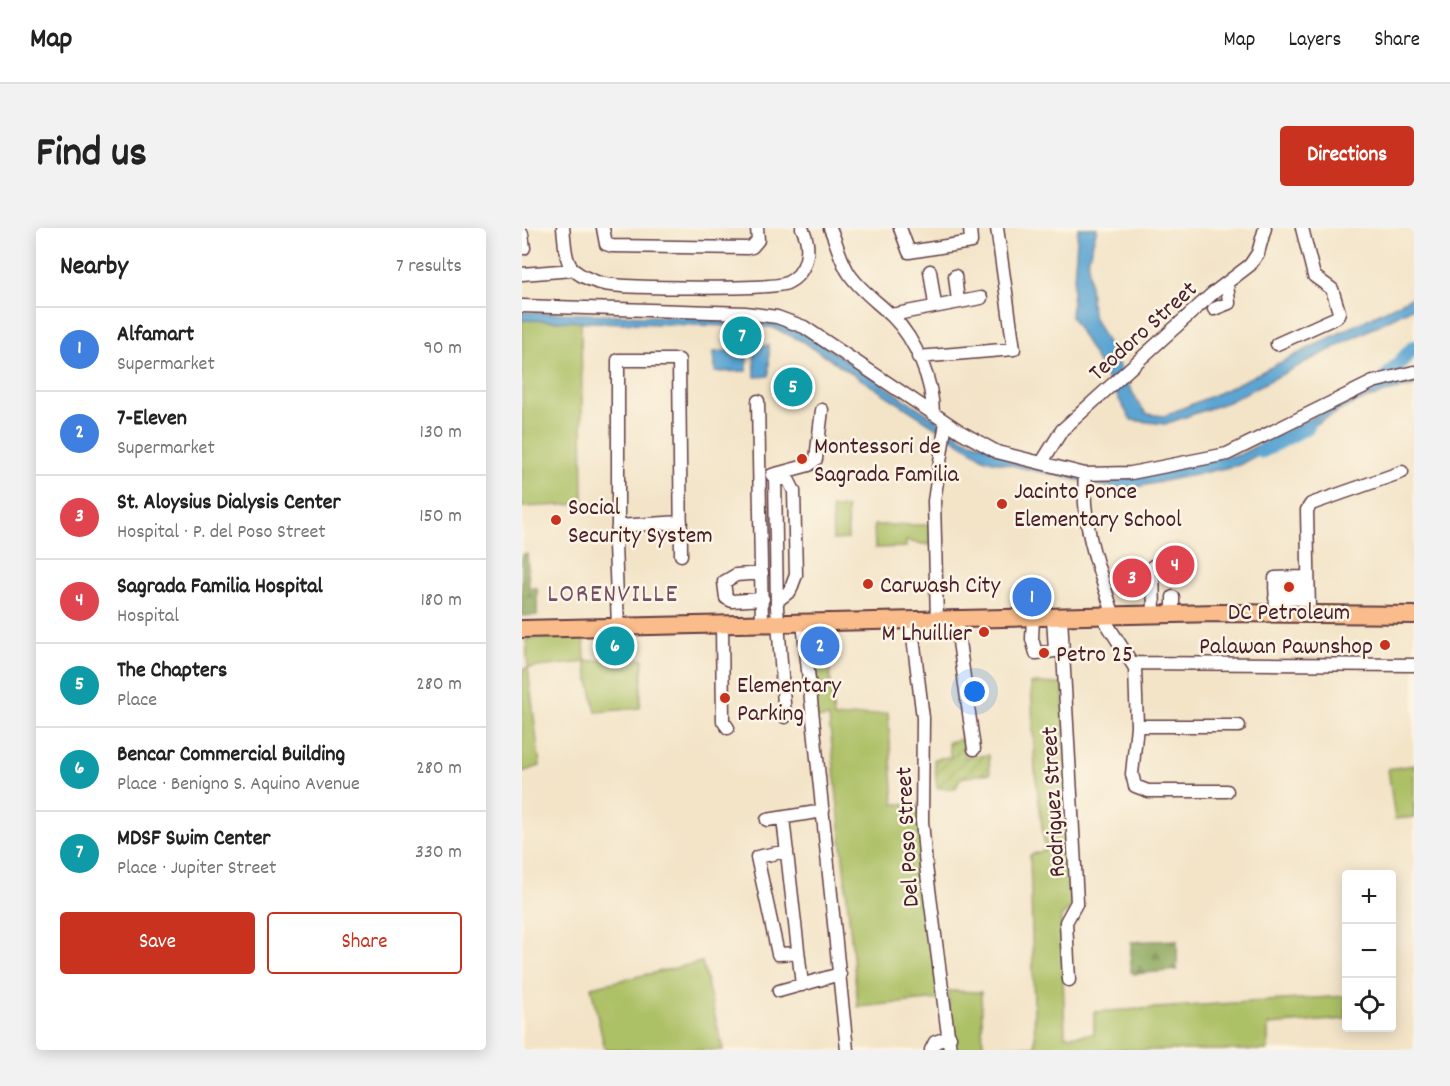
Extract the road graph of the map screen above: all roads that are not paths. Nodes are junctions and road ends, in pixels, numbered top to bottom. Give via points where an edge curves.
1 (563, 228) edge
2 (603, 228) edge
3 (758, 228) edge
4 (802, 228) edge
5 (830, 228) edge
6 (900, 228) edge
7 (970, 228) edge
8 (997, 228) edge
9 (1265, 228) edge
10 (1302, 228) edge
11 (522, 234) edge
12 (524, 248) dead end
13 (573, 270) junction
14 (930, 270) dead end
15 (522, 274) edge
16 (955, 276) dead end
17 (1227, 283) junction
18 (981, 298) dead end
19 (958, 301) junction
20 (935, 305) junction
21 (522, 306) edge
22 (1214, 309) dead end
23 (891, 315) junction
24 (1277, 344) dead end
25 (918, 357) junction
26 (1414, 372) edge
27 (758, 401) dead end
28 (822, 410) dead end
29 (933, 414) junction
30 (946, 422) junction
31 (1042, 462) junction
32 (1402, 472) dead end
33 (1085, 474) junction
34 (775, 475) junction
35 (760, 484) junction
36 (681, 522) junction
37 (618, 526) junction
38 (681, 555) dead end
39 (1153, 566) dead end
40 (762, 573) junction
41 (1173, 597) dead end
42 (763, 599) junction
43 (1275, 600) junction
44 (777, 601) junction
45 (1304, 603) junction
46 (1173, 614) junction
47 (1154, 615) junction
48 (1414, 615) edge
49 (1108, 616) junction
50 (938, 620) junction
51 (956, 620) junction
52 (911, 621) junction
53 (803, 622) junction
54 (771, 623) junction
55 (722, 624) junction
56 (1056, 624) junction
57 (618, 627) junction
58 (1032, 628) junction
59 (522, 629) edge
60 (1132, 663) junction
61 (1414, 665) edge
62 (785, 717) dead end
63 (1137, 726) junction
64 (1239, 726) dead end
65 (729, 728) dead end
66 (974, 749) dead end
67 (1227, 790) dead end
68 (823, 812) junction
69 (783, 818) junction
70 (767, 820) dead end
71 (787, 851) junction
72 (798, 953) junction
73 (840, 974) junction
74 (1069, 980) dead end
75 (802, 985) junction
76 (779, 991) dead end
77 (950, 1037) junction
78 (847, 1050) edge
79 (931, 1050) edge
80 (950, 1050) edge

1 - 13 street
2 - 3 street via 606,244 612,246 747,248 758,240
4 - 13 street via 808,249 806,263 794,279 780,285 605,284
5 - 23 street via 849,274
6 - 7 street via 909,252 971,242
8 - 25 street via 1014,349
9 - 17 street, Teodoro Street via 1258,254
10 - 24 street via 1314,276 1332,289 1340,312 1337,317
11 - 12 street
13 - 15 street
14 - 20 street
16 - 19 street
17 - 22 street via 1229,303
17 - 31 street, Teodoro Street via 1062,430
18 - 19 street
19 - 20 street
20 - 23 street
21 - 29 street via 734,312 777,317 804,327
23 - 25 street
25 - 29 street via 933,399
26 - 33 street via 1373,382 1227,454 1131,473
27 - 35 street
28 - 34 street via 816,459 809,465
29 - 30 street
30 - 31 street via 997,452
30 - 50 street via 934,501
31 - 33 street
32 - 45 street via 1311,504 1307,510
33 - 49 street via 1083,503 1087,530
34 - 35 street via 764,477
34 - 44 street
34 - 44 street via 789,481 795,491 796,575 790,591
35 - 40 street
36 - 37 street
36 - 37 street via 679,360 618,360
36 - 38 street
37 - 57 street
39 - 47 street
40 - 42 street
40 - 42 street via 736,574 724,582 724,596 732,601
41 - 46 street
42 - 54 street
43 - 45 main road
43 - 45 street via 1275,578 1303,577
43 - 46 main road
44 - 54 street
45 - 48 main road
46 - 47 main road
47 - 49 main road
49 - 56 main road
49 - 60 street
50 - 51 main road
50 - 52 main road
51 - 58 main road
51 - 66 street
52 - 53 main road
52 - 77 street, Del Poso Street via 922,718 926,866
53 - 54 main road
53 - 68 street
54 - 55 main road
54 - 62 street
55 - 57 main road
55 - 65 street via 723,721
56 - 58 main road
56 - 58 street via 1055,651 1036,653
56 - 74 street, Rodriguez Street via 1077,902 1066,922
57 - 59 main road
60 - 61 street
60 - 63 street via 1136,673
63 - 64 street
63 - 67 street via 1132,774 1135,786 1148,791
68 - 69 street
68 - 73 street
69 - 70 street
69 - 71 street
71 - 72 street
71 - 72 street via 757,857 778,954
72 - 75 street
73 - 75 street
73 - 78 street
75 - 76 street
77 - 79 street via 935,1042
77 - 80 street, Del Poso Street

